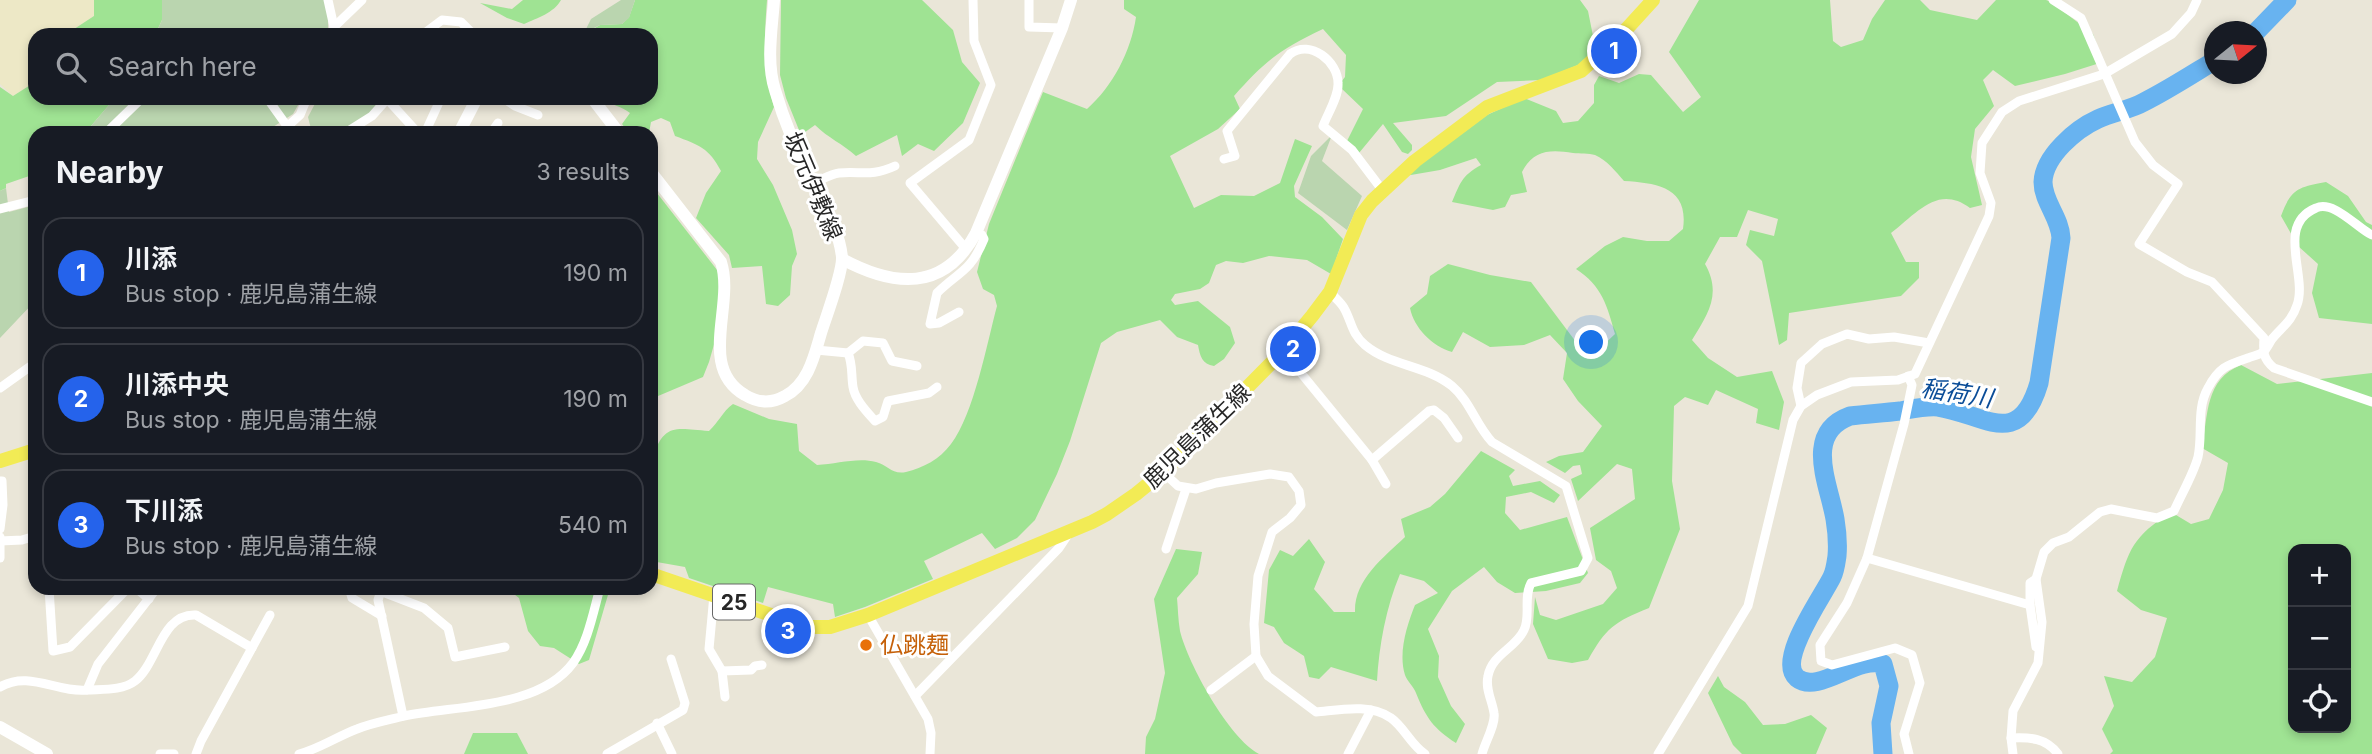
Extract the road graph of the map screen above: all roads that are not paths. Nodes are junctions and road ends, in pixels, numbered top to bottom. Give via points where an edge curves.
1 (328, 0) edge
2 (362, 0) edge
3 (774, 0) edge
4 (972, 0) edge
5 (1029, 0) edge
6 (1071, 0) edge
7 (1653, 0) edge
8 (2053, 0) edge
9 (2197, 0) edge
10 (333, 28) edge
11 (336, 28) edge
12 (431, 28) edge
13 (467, 28) edge
14 (1062, 28) junction
15 (2104, 74) junction
16 (135, 105) edge
17 (272, 105) edge
18 (304, 105) edge
19 (382, 105) edge
20 (394, 105) edge
21 (438, 105) edge
22 (473, 105) edge
23 (514, 105) edge
24 (597, 105) edge
25 (538, 115) dead end
26 (498, 123) dead end
27 (113, 126) edge
28 (288, 126) edge
29 (292, 126) edge
30 (356, 126) edge
31 (412, 126) edge
32 (428, 126) edge
33 (463, 126) edge
34 (496, 126) edge
35 (614, 126) edge
36 (1224, 159) dead end
37 (895, 166) dead end
38 (658, 181) edge
39 (813, 183) junction
40 (1383, 191) junction
41 (28, 202) edge
42 (0, 209) edge
43 (976, 233) junction
44 (2372, 235) edge
45 (966, 248) junction
46 (842, 259) junction
47 (1330, 292) junction
48 (959, 312) dead end
49 (1929, 343) junction
50 (816, 350) junction
51 (1283, 351) junction
52 (2263, 352) junction
53 (848, 353) junction
54 (917, 366) dead end
55 (28, 368) edge
56 (1910, 380) junction
57 (937, 387) dead end
58 (0, 388) edge
59 (2372, 402) edge
60 (1801, 406) junction
61 (1458, 438) dead end
62 (28, 452) edge
63 (1372, 460) junction
64 (0, 461) edge
65 (1163, 472) junction
66 (0, 481) edge
67 (1386, 484) dead end
68 (1186, 489) junction
69 (0, 529) edge
70 (1070, 532) junction
71 (0, 539) edge
72 (28, 539) edge
73 (1166, 550) dead end
74 (0, 558) edge
75 (1867, 558) junction
76 (658, 576) edge
77 (2036, 579) junction
78 (49, 595) edge
79 (121, 595) edge
80 (144, 595) edge
81 (152, 595) edge
82 (351, 595) edge
83 (380, 595) edge
84 (393, 595) edge
85 (598, 595) edge
86 (714, 595) junction
87 (149, 599) junction
88 (2030, 605) junction
89 (270, 615) dead end
90 (868, 615) junction
91 (382, 617) junction
92 (505, 647) dead end
93 (252, 648) junction
94 (1256, 656) junction
95 (671, 659) dead end
96 (2038, 663) junction
97 (762, 665) dead end
98 (722, 671) junction
99 (0, 687) edge
100 (87, 690) junction
101 (1211, 690) dead end
102 (915, 696) junction
103 (725, 697) dead end
104 (1371, 710) junction
105 (403, 716) junction
106 (657, 723) junction
107 (2, 730) edge
108 (2011, 738) junction
109 (47, 754) edge
110 (160, 754) edge
111 (174, 754) edge
112 (197, 754) edge
113 (302, 754) edge
114 (607, 754) edge
115 (672, 754) edge
116 (930, 754) edge
117 (1348, 754) edge
118 (1425, 754) edge
119 (1482, 754) edge
120 (1658, 754) edge
121 (1909, 754) edge
122 (2013, 754) edge
123 (2058, 754) edge

1 - 10 street
2 - 11 street
3 - 39 main road, 坂元伊敷線 via 774,88
4 - 45 street via 974,41 991,85 969,141 910,183
5 - 14 street via 1030,27
6 - 14 main road
7 - 40 main road, 鹿児島蒲生線 / 25 via 1581,71 1487,107
8 - 15 street via 2081,18
9 - 15 street via 2172,34
12 - 13 street via 442,20 461,22
14 - 43 main road
15 - 49 street via 2019,101 2002,112 1982,143 1980,173 1991,203 1989,216
15 - 52 street via 2135,142 2153,165 2178,184 2139,244 2212,282 2264,338
16 - 27 street
17 - 28 street
18 - 29 street
19 - 30 street
20 - 31 street
21 - 32 street
22 - 33 main road
23 - 25 street
24 - 35 main road
26 - 34 street
36 - 40 street via 1235,156 1227,131 1290,54 1310,48 1317,50 1338,77 1339,87 1323,126 1352,150
37 - 39 street via 883,172 838,173
38 - 50 main road, 坂元伊敷線 via 721,262 725,281 720,361 732,386 757,401 777,400 804,378
39 - 46 main road, 坂元伊敷線 via 830,215
40 - 47 main road, 鹿児島蒲生線 / 25 via 1361,215
41 - 42 street
43 - 45 main road
43 - 48 street via 984,239 979,252 959,277 937,293 930,324
44 - 52 street via 2325,206 2305,216 2294,245 2302,287 2298,303 2292,318
45 - 46 main road via 940,270 912,279 877,276
46 - 50 main road, 坂元伊敷線
47 - 51 main road, 鹿児島蒲生線 / 25
47 - 119 street via 1364,344 1388,360 1453,386 1492,442 1566,486 1588,558 1581,571 1531,583 1526,593 1526,627 1499,655 1488,675 1495,715
49 - 56 street
49 - 60 street via 1847,334 1822,344 1801,363 1797,388
50 - 53 street
51 - 63 street
51 - 65 main road, 鹿児島蒲生線 / 25
52 - 59 street via 2274,368
52 - 77 street via 2224,365 2207,390 2198,455 2174,511 2157,518 2111,509 2100,513 2044,552
53 - 54 street via 863,341 883,343 891,361
53 - 57 street via 856,397 875,421 883,417 888,401 929,393
55 - 58 street
56 - 60 street via 1851,382
56 - 75 street via 1904,424
60 - 120 street via 1793,420 1748,606
61 - 63 street via 1444,418 1429,411
62 - 64 main road
63 - 67 street
65 - 68 street
65 - 70 main road, 鹿児島蒲生線 / 25 via 1107,514
66 - 69 street
68 - 73 street
68 - 94 street via 1270,474 1289,477 1299,491 1301,505 1272,532 1258,576
70 - 90 main road, 鹿児島蒲生線 / 25
70 - 102 street
71 - 72 street
71 - 74 street
75 - 88 street
75 - 121 street via 1847,603 1820,645 1821,661 1832,665 1895,648 1912,656 1920,683 1904,734
76 - 86 main road, 鹿児島蒲生線 / 25
77 - 88 street via 2030,583
77 - 96 street via 2042,622
78 - 79 street via 53,650 70,647
80 - 87 street
81 - 87 street
82 - 91 street
83 - 91 street
84 - 92 street via 424,608 448,628 455,657
85 - 105 street via 582,647 560,677 545,687 518,698
86 - 90 main road, 鹿児島蒲生線 / 25 via 818,628
86 - 98 street via 709,649
87 - 100 street via 98,664
88 - 96 street
89 - 93 street
90 - 102 street
91 - 105 street
93 - 100 street via 196,615 188,615 169,628 134,681
93 - 112 street
94 - 101 street
94 - 104 street via 1268,676 1316,712
95 - 106 street via 685,703 683,710
96 - 108 street via 2013,711
97 - 98 street
98 - 103 street
99 - 100 street via 14,680
102 - 116 street via 928,719
104 - 117 street
104 - 118 street via 1391,718
105 - 113 street via 358,728
106 - 114 street
106 - 115 street
107 - 109 main road
108 - 122 street
108 - 123 street via 2044,741
110 - 111 street

